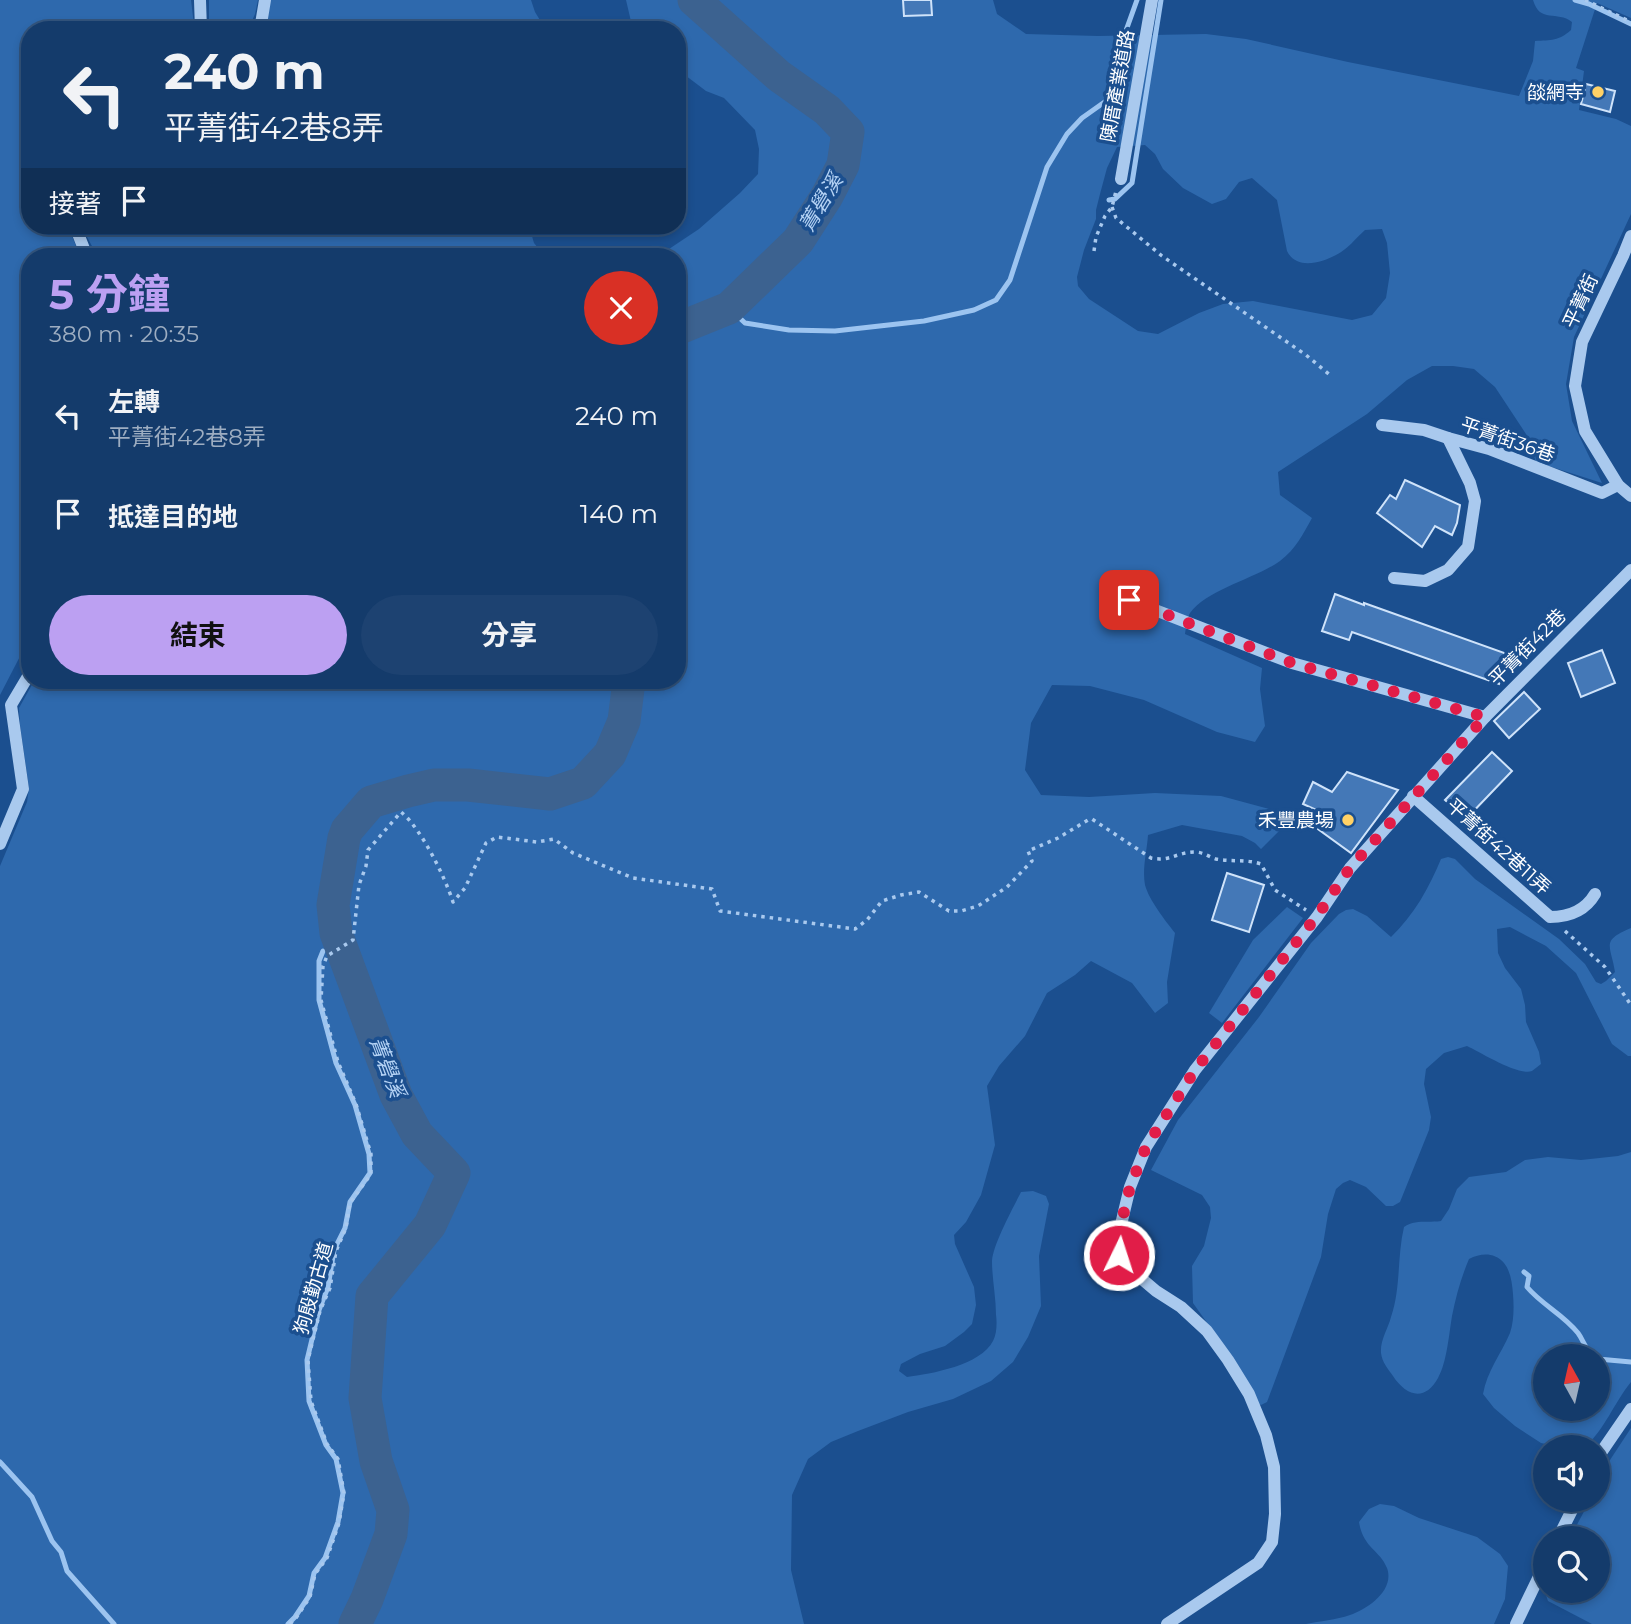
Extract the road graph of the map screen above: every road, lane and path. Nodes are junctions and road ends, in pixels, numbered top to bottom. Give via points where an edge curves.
1 (200, 0) edge
2 (265, 0) edge
3 (1152, 0) edge
4 (1585, 0) edge
5 (201, 21) edge
6 (262, 21) edge
7 (1631, 22) edge
8 (1121, 178) dead end
9 (1631, 236) edge
10 (1094, 251) dead end
11 (1330, 375) dead end
12 (1382, 425) dead end
13 (1448, 438) junction
14 (1618, 485) junction
15 (1631, 496) edge
16 (1631, 570) edge
17 (1394, 578) dead end
18 (1106, 591) dead end
19 (21, 688) edge
20 (1485, 717) junction
21 (1413, 796) junction
22 (0, 844) edge
23 (1595, 894) dead end
24 (1317, 916) junction
25 (1550, 918) junction
26 (1631, 1005) edge
27 (1631, 1409) edge
28 (1610, 1440) edge
29 (1533, 1589) edge
30 (290, 1624) edge
31 (1167, 1624) edge
32 (1516, 1624) edge

1 - 5 street
2 - 6 street
3 - 8 street, 陳厝產業道路
4 - 7 path
9 - 14 street, 平菁街 via 1582,342 1575,386 1585,431
10 - 11 path via 1112,207 1116,218 1162,256
12 - 13 street, 平菁街36巷
13 - 14 street, 平菁街36巷 via 1602,493
13 - 17 street via 1475,501 1468,547 1448,570 1425,581
14 - 15 street, 平菁街
16 - 20 street, 平菁街42巷
18 - 20 street via 1292,663
19 - 22 street via 11,705 23,789
20 - 21 street, 平菁街42巷
21 - 24 street, 平菁街42巷 via 1350,868
21 - 25 street, 平菁街42巷11弄
23 - 25 street, 平菁街42巷11弄 via 1589,904 1567,917
24 - 30 path, 狗殷勤古道 via 1275,890 1261,864 1199,852 1151,858 1092,819 1028,851 1032,861 1007,887 978,906 948,911 919,892 901,895 882,901 855,929 720,911 712,889 632,878 573,853 554,839 537,842 497,837 486,843 465,888 453,902 446,880 411,820 401,812 368,850 352,940 327,956 323,966 321,1000 372,1154 371,1174 350,1203 308,1360 311,1401 327,1444 338,1459 344,1493 339,1523 327,1558 315,1574 310,1597
24 - 31 street, 平菁街42巷 via 1195,1070 1146,1147 1118,1237 1119,1255 1130,1269 1207,1331 1228,1360 1249,1394 1274,1468 1272,1542 1258,1563
25 - 26 path via 1605,967
27 - 28 street
29 - 32 street

